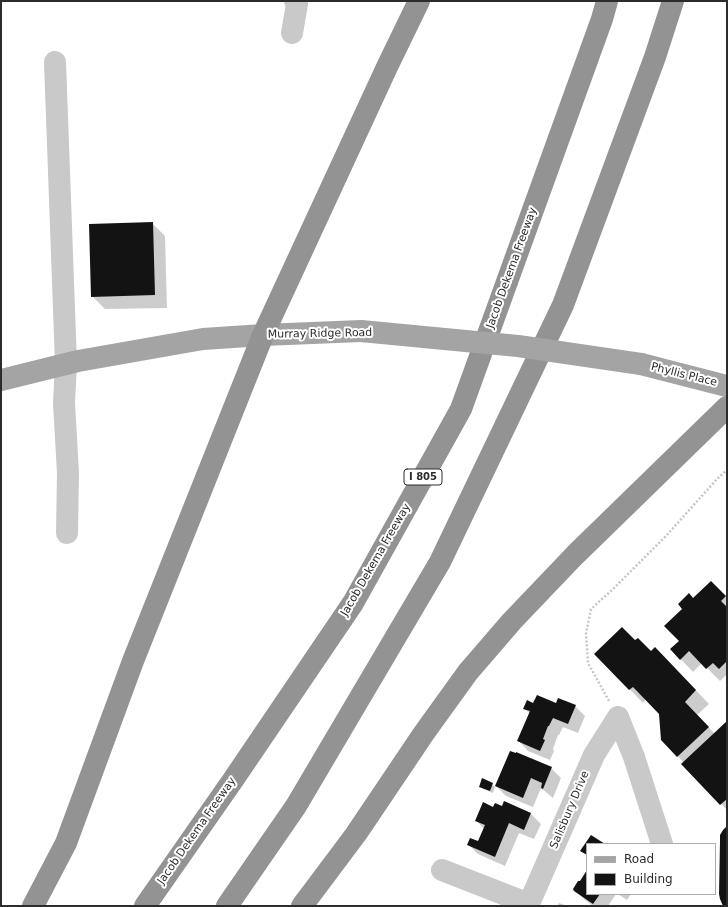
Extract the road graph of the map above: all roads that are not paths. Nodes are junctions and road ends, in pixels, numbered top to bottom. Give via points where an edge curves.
1 (419, 1) edge
2 (607, 1) edge
3 (673, 1) edge
4 (296, 3) edge
5 (292, 33) dead end
6 (55, 62) dead end
7 (263, 335) junction
8 (66, 364) junction
9 (641, 364) joint
10 (1, 380) edge
11 (727, 386) edge
12 (727, 407) edge
13 (67, 533) dead end
14 (662, 843) edge
15 (442, 870) dead end
16 (528, 905) edge
17 (33, 906) edge
18 (145, 906) edge
19 (227, 906) edge
20 (302, 906) edge

1 - 7 highway
2 - 18 highway, Jacob Dekema Freeway / I 805 via 461,409 353,603
3 - 19 highway via 655,57 563,305 440,562 296,806
4 - 5 street
6 - 8 street
7 - 8 main road, Murray Ridge Road via 203,339
7 - 9 main road, Murray Ridge Road, bridge via 361,331 518,346
7 - 17 highway via 133,661 66,843
8 - 10 main road, Murray Ridge Road
8 - 13 street via 64,403 68,473
9 - 11 main road, Phyllis Place
12 - 20 highway via 575,555 512,621 473,667 424,733 356,834
14 - 16 street, Salisbury Drive via 634,757 618,718 594,755
15 - 16 street

